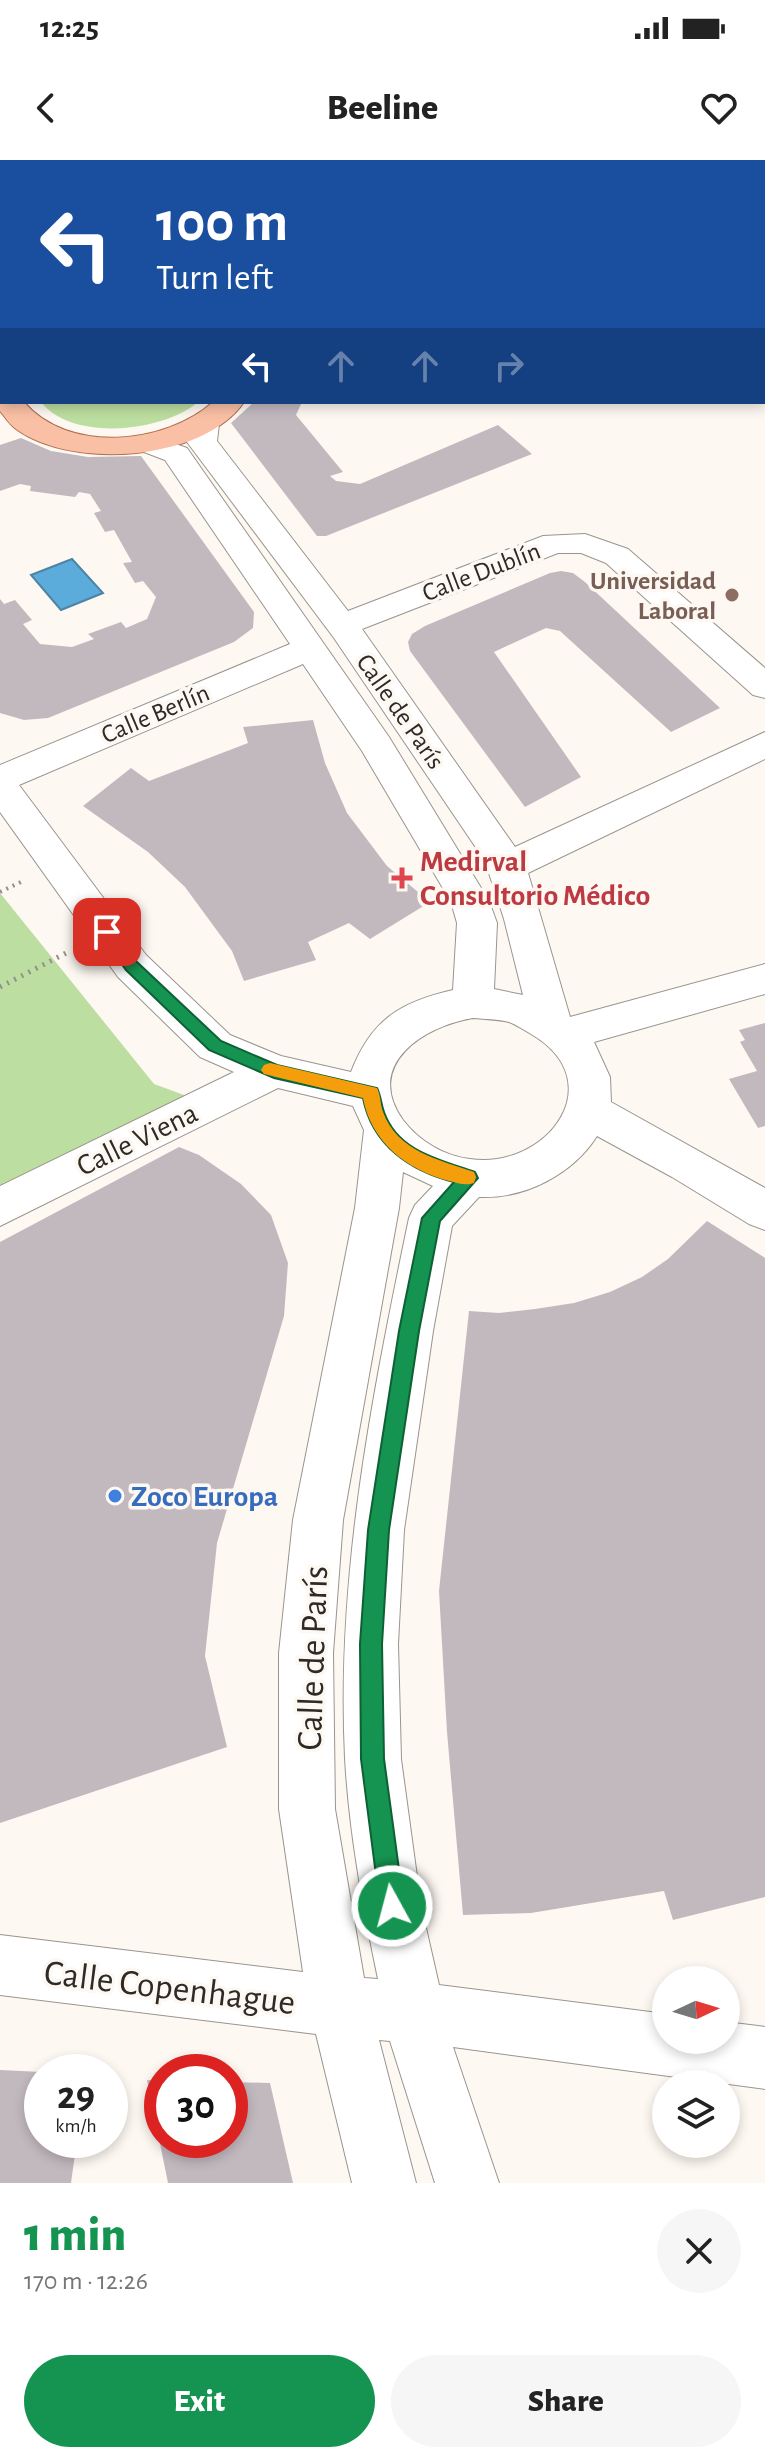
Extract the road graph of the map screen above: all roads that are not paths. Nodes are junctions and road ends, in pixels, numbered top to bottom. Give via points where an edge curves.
1 (9, 404) edge
2 (228, 404) edge
3 (204, 424) junction
4 (33, 428) junction
5 (0, 434) edge
6 (147, 443) junction
7 (326, 636) junction
8 (765, 687) edge
9 (765, 744) edge
10 (0, 782) edge
11 (507, 867) junction
12 (765, 979) edge
13 (473, 1002) junction
14 (556, 1029) junction
15 (274, 1071) junction
16 (589, 1111) junction
17 (378, 1112) junction
18 (469, 1178) junction
19 (0, 1207) edge
20 (765, 1211) edge
21 (0, 1965) edge
22 (340, 2007) junction
23 (415, 2012) junction
24 (765, 2058) edge
25 (384, 2183) edge
26 (467, 2183) edge

1 - 4 main road
2 - 3 main road
3 - 6 main road
3 - 7 street, Calle de París via 202,442
4 - 5 main road
4 - 6 main road via 85,444
6 - 7 street, Calle de París via 176,454
7 - 8 street, Calle Dublín via 554,543 585,544 617,556
7 - 10 street, Calle Berlín
7 - 11 street, Calle de París via 412,724
7 - 13 street, Calle de París via 470,901 477,923
9 - 11 street
10 - 15 street via 132,966 215,1046
11 - 14 street, Calle de París
12 - 14 street
13 - 14 street via 526,1012
13 - 17 street via 421,1015 383,1048 373,1069
14 - 16 street via 587,1070
15 - 17 street
15 - 19 street, Calle Viena
16 - 18 street via 559,1155 502,1178
16 - 20 street
17 - 18 street via 406,1153 435,1170
17 - 22 street, Calle de París via 377,1208 318,1520 306,1653 307,1809
18 - 23 street, Calle de París via 431,1218 377,1544 371,1644 373,1759 392,1906
21 - 22 street, Calle Copenhague
22 - 23 street, Calle Copenhague
22 - 25 street, Calle de París
23 - 24 street, Calle Copenhague
23 - 26 street, Calle de París

